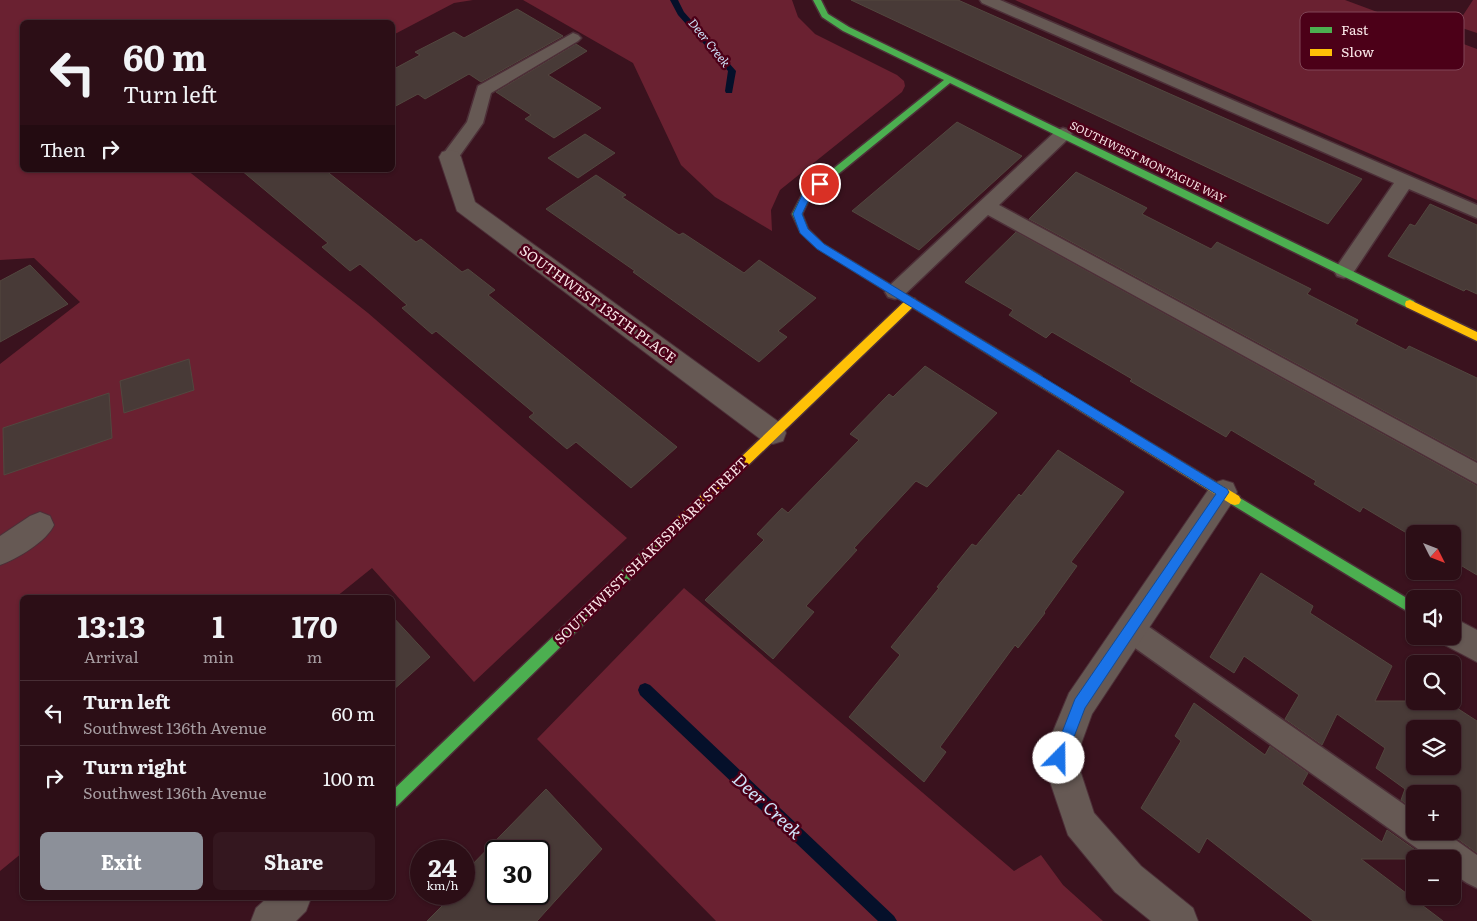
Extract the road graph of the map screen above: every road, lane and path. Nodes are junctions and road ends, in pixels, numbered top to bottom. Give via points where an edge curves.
1 (817, 0) edge
2 (988, 0) edge
3 (573, 38) dead end
4 (950, 79) junction
5 (1063, 134) junction
6 (450, 158) joint
7 (1405, 181) junction
8 (986, 206) junction
9 (1477, 212) edge
10 (1344, 271) junction
11 (895, 292) junction
12 (911, 302) junction
13 (1477, 337) edge
14 (773, 433) junction
15 (1477, 474) edge
16 (1223, 492) junction
17 (40, 525) dead end
18 (0, 552) edge
19 (1406, 604) edge
20 (1130, 629) junction
21 (1461, 638) edge
22 (1477, 648) edge
23 (395, 798) edge
24 (1406, 823) edge
25 (1430, 840) edge
26 (1477, 873) edge
27 (291, 900) edge
28 (269, 921) edge
29 (1180, 921) edge

1 - 4 street, SOUTHWEST MONTAGUE WAY via 832,21
2 - 7 lane
3 - 6 lane via 484,90 475,122
4 - 5 street, SOUTHWEST MONTAGUE WAY
4 - 11 street via 806,195 798,214 804,231 820,246
5 - 8 lane
5 - 10 street, SOUTHWEST MONTAGUE WAY
6 - 14 street, SOUTHWEST 135TH PLACE via 465,206
7 - 9 lane
7 - 10 lane
8 - 11 lane
8 - 15 lane
10 - 13 street, SOUTHWEST MONTAGUE WAY
11 - 12 street
12 - 14 street, SOUTHWEST SHAKESPEARE STREET
12 - 16 street
14 - 23 street, SOUTHWEST SHAKESPEARE STREET
16 - 19 street
16 - 20 street
17 - 18 street
20 - 24 lane
20 - 29 street via 1080,704 1059,758 1080,823 1128,879
21 - 22 street
25 - 26 lane
27 - 28 street

